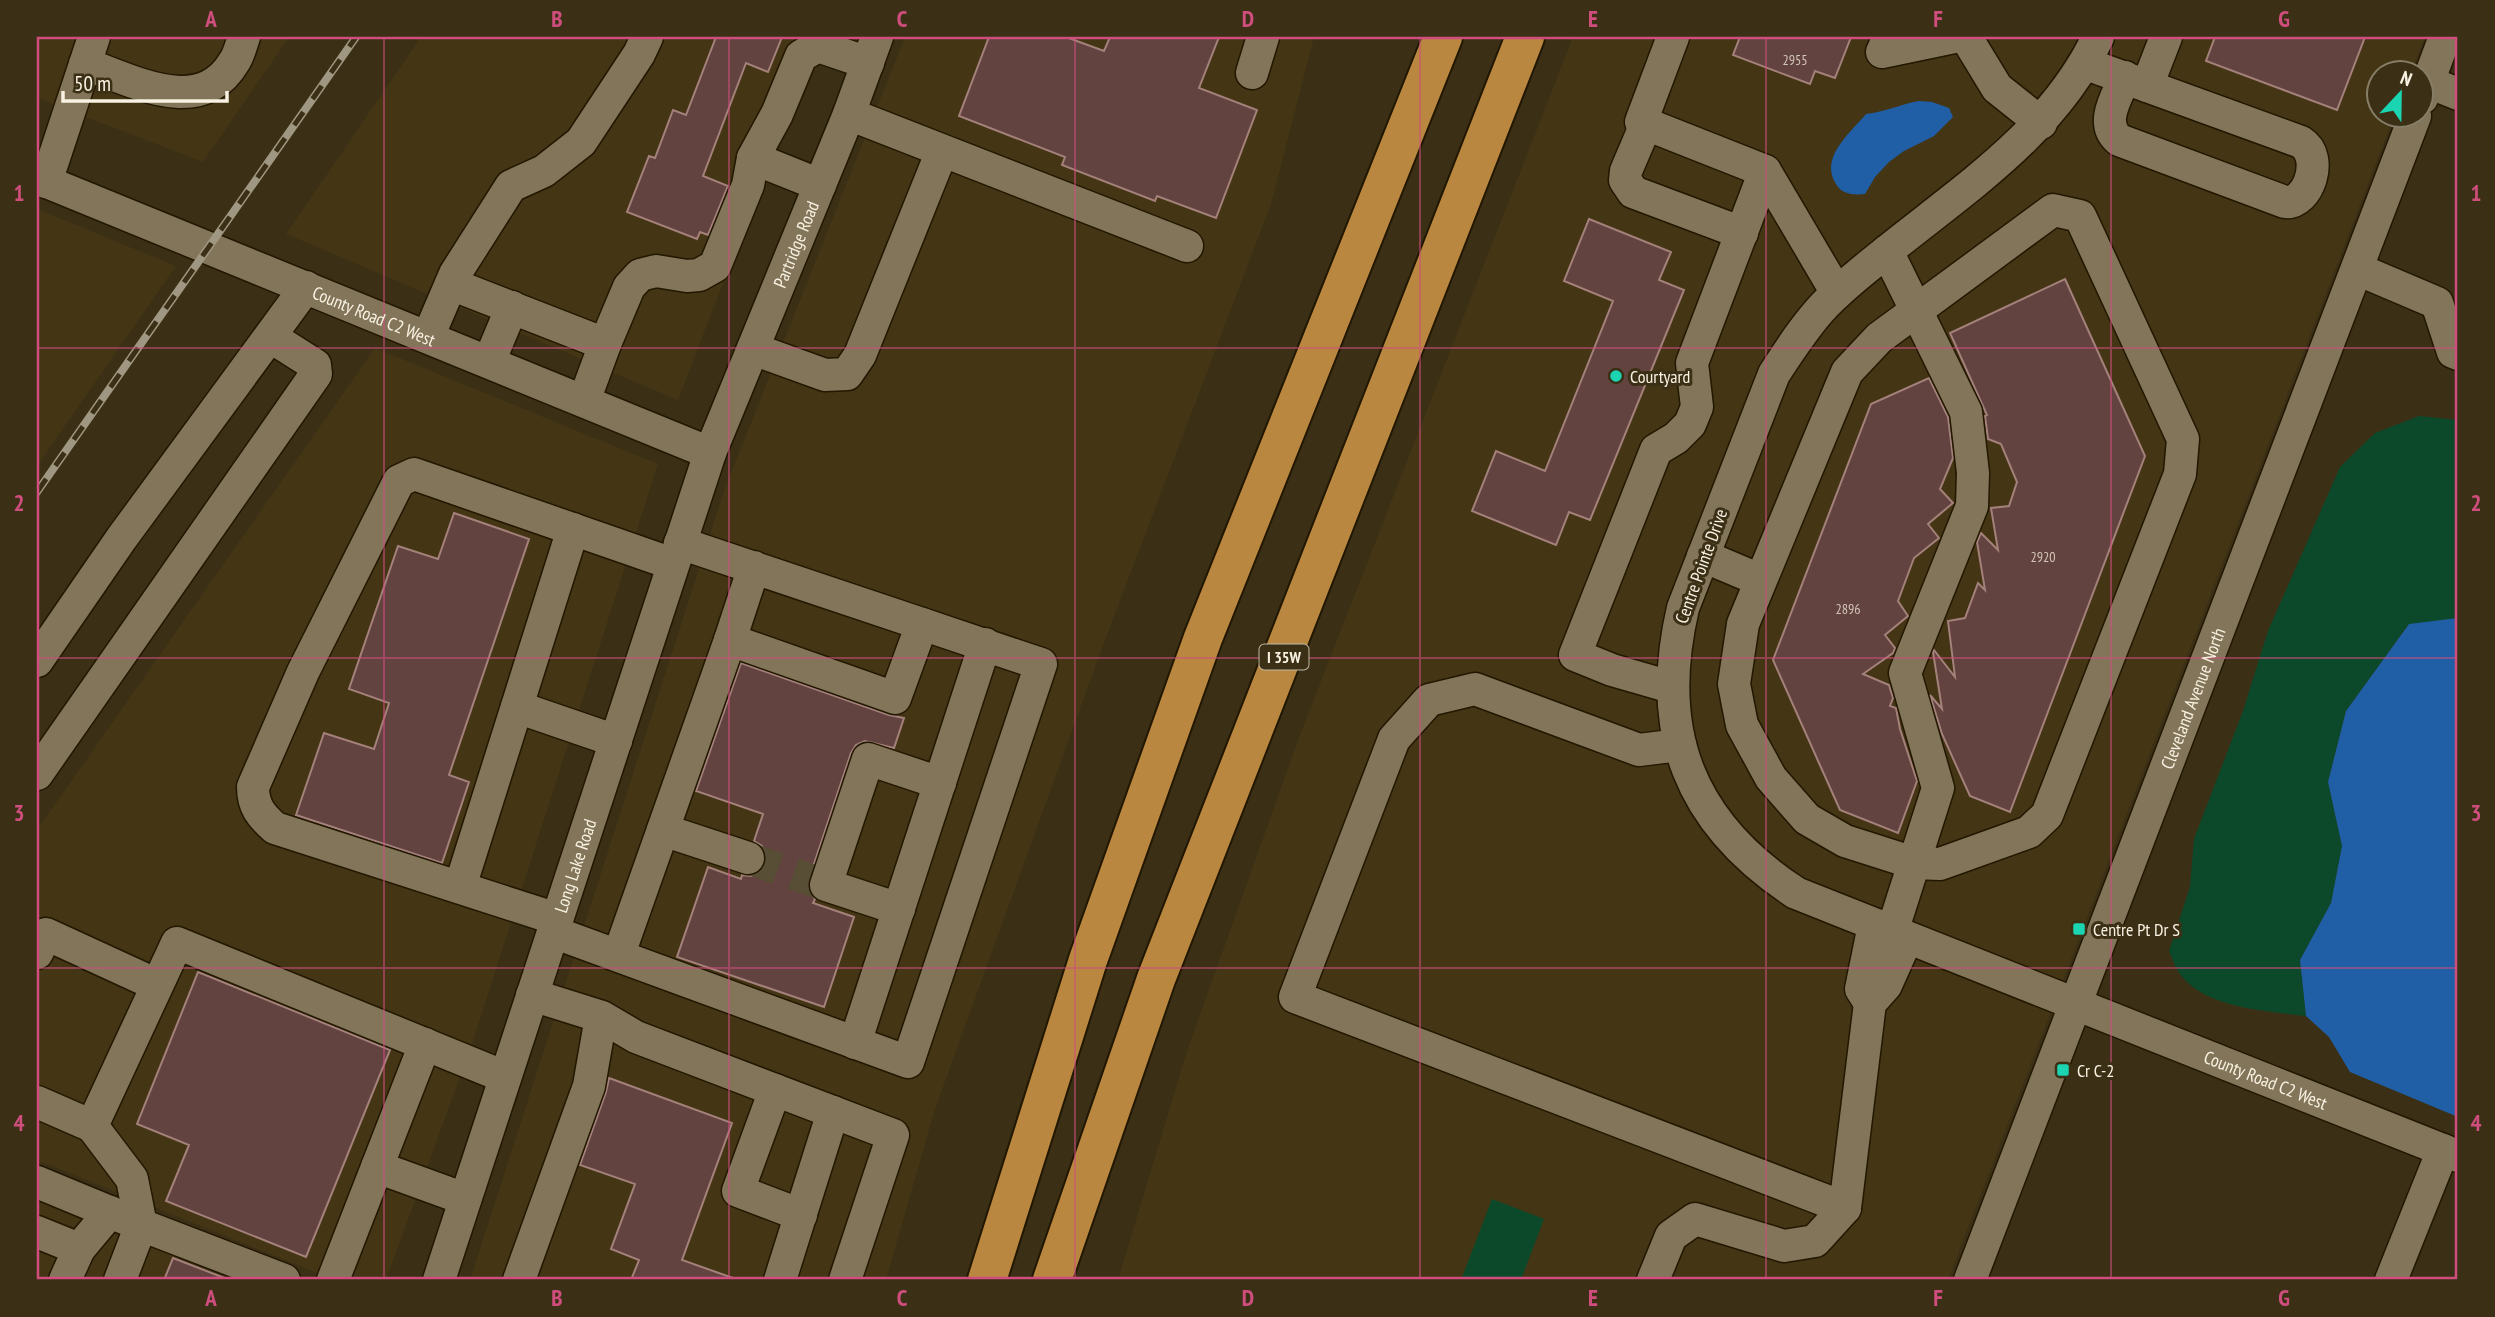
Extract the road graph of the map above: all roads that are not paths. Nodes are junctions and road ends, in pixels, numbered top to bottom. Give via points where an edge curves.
1 (244, 37) edge
2 (647, 37) edge
3 (1263, 37) edge
4 (1443, 37) edge
5 (1525, 37) edge
6 (1673, 37) edge
7 (1889, 37) edge
8 (1954, 37) edge
9 (1966, 37) edge
10 (2166, 37) edge
11 (2445, 37) edge
12 (89, 50) edge
13 (872, 50) edge
14 (2091, 50) edge
15 (2436, 61) edge
16 (1252, 73) dead end
17 (2136, 82) junction
18 (2436, 91) edge
19 (2458, 94) edge
20 (849, 114) junction
21 (2041, 123) junction
22 (1646, 124) junction
23 (2410, 130) edge
24 (942, 151) junction
25 (753, 158) junction
26 (1766, 171) junction
27 (42, 180) edge
28 (820, 185) junction
29 (1742, 233) junction
30 (1187, 246) dead end
31 (1887, 251) junction
32 (2357, 268) junction
33 (451, 284) junction
34 (306, 287) junction
35 (1838, 293) junction
36 (512, 307) junction
37 (1917, 310) junction
38 (271, 337) junction
39 (428, 337) junction
40 (606, 344) junction
41 (752, 349) junction
42 (2458, 354) edge
43 (489, 362) junction
44 (584, 401) junction
45 (710, 453) junction
46 (573, 529) junction
47 (677, 554) junction
48 (1703, 556) junction
49 (754, 567) junction
50 (1760, 580) junction
51 (922, 624) junction
52 (730, 640) junction
53 (985, 644) junction
54 (37, 661) edge
55 (1671, 687) junction
56 (517, 708) junction
57 (615, 741) junction
58 (1680, 745) junction
59 (37, 774) edge
60 (940, 783) junction
61 (663, 831) junction
62 (748, 858) tunnel mouth
63 (1914, 863) junction
64 (460, 887) junction
65 (899, 909) junction
66 (555, 926) junction
67 (1891, 932) junction
68 (37, 953) edge
69 (619, 954) junction
70 (157, 985) junction
71 (532, 995) junction
72 (2076, 1003) junction
73 (601, 1017) junction
74 (855, 1043) junction
75 (425, 1045) junction
76 (505, 1077) junction
77 (775, 1090) junction
78 (37, 1102) edge
79 (833, 1112) junction
80 (92, 1126) junction
81 (2451, 1153) edge
82 (377, 1167) junction
83 (37, 1182) edge
84 (465, 1199) junction
85 (1845, 1208) junction
86 (110, 1212) junction
87 (801, 1215) junction
88 (141, 1225) junction
89 (37, 1232) edge
90 (79, 1249) junction
91 (65, 1280) edge
92 (120, 1280) edge
93 (284, 1280) edge
94 (333, 1280) edge
95 (439, 1280) edge
96 (519, 1280) edge
97 (780, 1280) edge
98 (845, 1280) edge
99 (987, 1280) edge
100 (1052, 1280) edge
101 (1653, 1280) edge
102 (1970, 1280) edge
103 (2391, 1280) edge

1 - 12 street via 235,61 218,82 194,93 166,92
2 - 33 street via 581,142 544,170 511,187
3 - 16 street
4 - 99 highway via 1203,638 1084,973
5 - 100 highway, I 35W via 1156,979
6 - 22 street via 1641,122
7 - 8 street via 1882,52
9 - 21 street via 1997,88
10 - 17 street
11 - 15 street
12 - 27 street
13 - 20 street, Partridge Road
13 - 25 street via 818,46 801,56
14 - 17 street
14 - 21 street, Centre Pointe Drive
17 - 17 street via 2307,145 2314,164 2303,195 2285,202 2119,140 2110,130 2109,119
18 - 19 street
20 - 24 street
20 - 28 street, Partridge Road
21 - 31 street, Centre Pointe Drive
22 - 26 street
22 - 29 street via 1626,171 1625,180 1633,192
23 - 32 street, Cleveland Avenue North
24 - 30 street
24 - 41 street via 860,355 847,374 825,375
25 - 28 street
25 - 40 street via 748,185 715,266 699,275 656,271 640,275 629,287
26 - 29 street
26 - 35 street
27 - 34 street, County Road C2 West
28 - 41 street, Partridge Road
29 - 55 street via 1692,363 1697,407 1690,424 1656,450 1575,655
31 - 35 street, Centre Pointe Drive
31 - 37 street
32 - 42 street via 2437,303
32 - 72 street, Cleveland Avenue North
33 - 36 street
33 - 39 street
34 - 38 street
34 - 39 street, County Road C2 West
35 - 48 street, Centre Pointe Drive via 1822,307 1774,374
36 - 40 street
36 - 43 street
37 - 50 street via 1879,338 1847,372
37 - 63 street via 1966,412 1973,472 1972,506 1905,673 1938,788
37 - 63 street via 2053,210 2080,216 2183,439 2180,474 2048,815 2029,832 1940,864
38 - 54 street
38 - 59 street via 315,365 316,374
39 - 43 street, County Road C2 West
40 - 44 street
41 - 45 street, Partridge Road
43 - 44 street, County Road C2 West
44 - 45 street, County Road C2 West
45 - 47 street, Long Lake Road
46 - 47 street
46 - 56 street
46 - 64 street via 414,474 399,481 303,672 253,787 253,801 262,818 275,828
47 - 49 street
47 - 57 street, Long Lake Road
48 - 50 street
48 - 55 street, Centre Pointe Drive via 1674,645
49 - 51 street
49 - 52 street
50 - 63 street via 1743,625 1734,684 1742,725 1771,778 1807,819 1845,841
51 - 52 street via 895,698
51 - 53 street
52 - 61 street
53 - 60 street
53 - 74 street via 1041,664 908,1062
55 - 58 street, Centre Pointe Drive
56 - 57 street
56 - 64 street
57 - 66 street, Long Lake Road
58 - 67 street, Centre Pointe Drive via 1698,792 1742,853 1796,893
58 - 85 street via 1639,750 1475,689 1429,700 1394,739 1295,997
60 - 65 street
60 - 65 street via 868,759 822,884
61 - 62 street
61 - 69 street
63 - 67 street
64 - 66 street
65 - 74 street
66 - 69 street
66 - 71 street, Long Lake Road
67 - 72 street, Centre Pointe Drive
67 - 85 street via 1861,989 1870,1003
68 - 70 street via 46,934
69 - 74 street
70 - 75 street via 177,943
70 - 80 street
71 - 73 street
71 - 76 street, Long Lake Road
72 - 81 street, County Road C2 West
72 - 102 street, Cleveland Avenue North
73 - 77 street via 636,1037
73 - 96 street via 589,1086
75 - 76 street
75 - 82 street
76 - 84 street, Long Lake Road
77 - 79 street
77 - 87 street via 738,1191
78 - 80 street
79 - 87 street
79 - 98 street via 893,1135
80 - 88 street via 132,1180
81 - 103 street
82 - 84 street
82 - 94 street
83 - 86 street
84 - 95 street, Long Lake Road
85 - 101 street via 1815,1241 1784,1246 1695,1219 1671,1236
86 - 88 street
86 - 90 street
87 - 97 street
88 - 92 street
88 - 93 street
89 - 90 street
90 - 91 street

